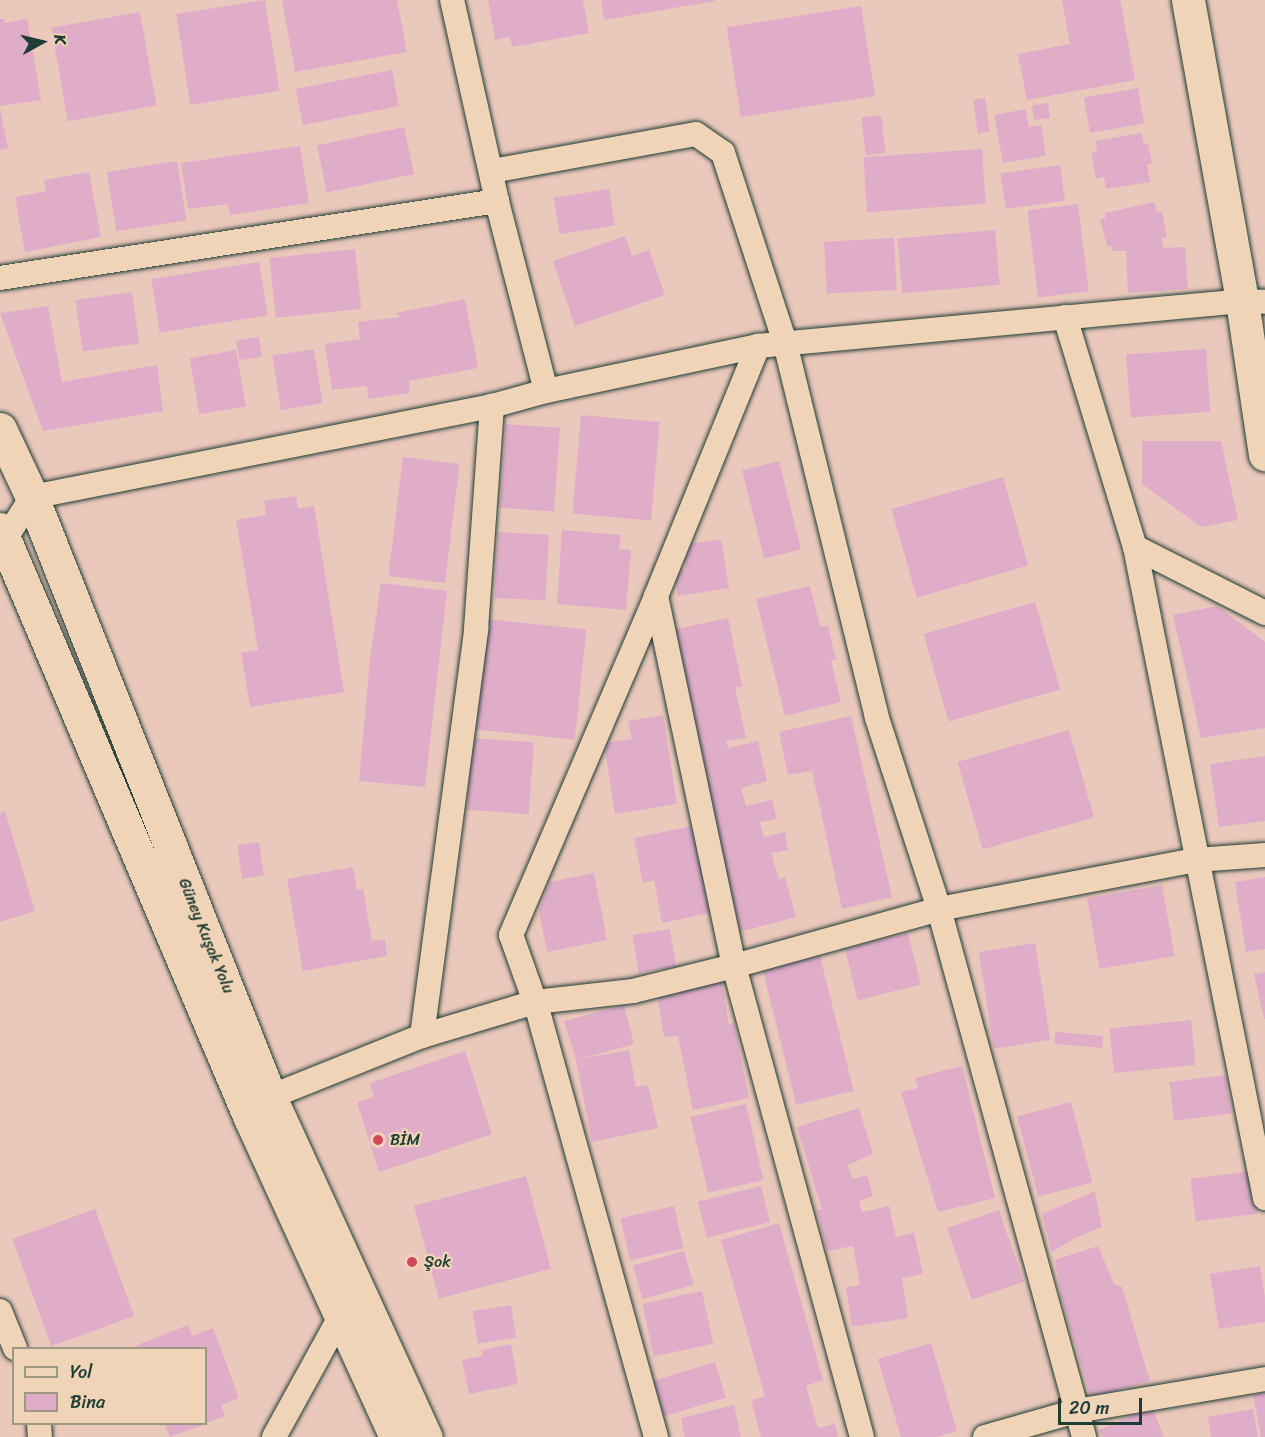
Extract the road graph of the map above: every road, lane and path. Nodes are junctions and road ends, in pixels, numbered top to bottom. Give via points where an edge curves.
1 (452, 0) edge
2 (1188, 0) edge
3 (492, 171) junction
4 (497, 201) junction
5 (0, 278) edge
6 (1253, 302) edge
7 (1065, 317) junction
8 (785, 343) junction
9 (758, 346) junction
10 (546, 390) junction
11 (492, 405) junction
12 (0, 429) edge
13 (1265, 454) edge
14 (32, 497) junction
15 (2, 539) edge
16 (1135, 547) junction
17 (656, 596) junction
18 (1265, 613) edge
19 (1265, 855) edge
20 (1196, 860) junction
21 (939, 909) junction
22 (734, 966) junction
23 (535, 1002) junction
24 (422, 1036) junction
25 (270, 1097) junction
26 (1265, 1198) edge
27 (351, 1306) junction
28 (0, 1311) edge
29 (15, 1347) edge
30 (1265, 1379) edge
31 (1076, 1411) junction
32 (274, 1437) edge
33 (396, 1437) edge
34 (426, 1437) edge
35 (656, 1437) edge
36 (862, 1437) edge
37 (985, 1437) edge
38 (1084, 1437) edge

1 - 3 street
2 - 6 main road
3 - 4 street
3 - 8 street via 696,134 723,153
4 - 5 street
4 - 10 street
6 - 7 street
6 - 13 main road
7 - 8 street
7 - 16 street
8 - 9 street
8 - 21 street via 877,718
9 - 10 street
9 - 17 street
10 - 11 street
11 - 14 street
11 - 24 street via 476,629
12 - 14 main road, Güney Kuşak Yolu
14 - 15 street
14 - 25 main road, Güney Kuşak Yolu
15 - 27 main road, Güney Kuşak Yolu via 250,1118
16 - 18 street
16 - 20 street
17 - 22 street
17 - 23 street via 511,935
19 - 20 street
20 - 21 street
20 - 26 street
21 - 22 street
21 - 31 street
22 - 23 street via 633,991
22 - 36 street
23 - 24 street
23 - 35 street
24 - 25 street
25 - 27 main road, Güney Kuşak Yolu
27 - 32 street
27 - 33 main road, Güney Kuşak Yolu
27 - 34 main road, Güney Kuşak Yolu
28 - 29 street
30 - 31 street
31 - 37 street
31 - 38 street

